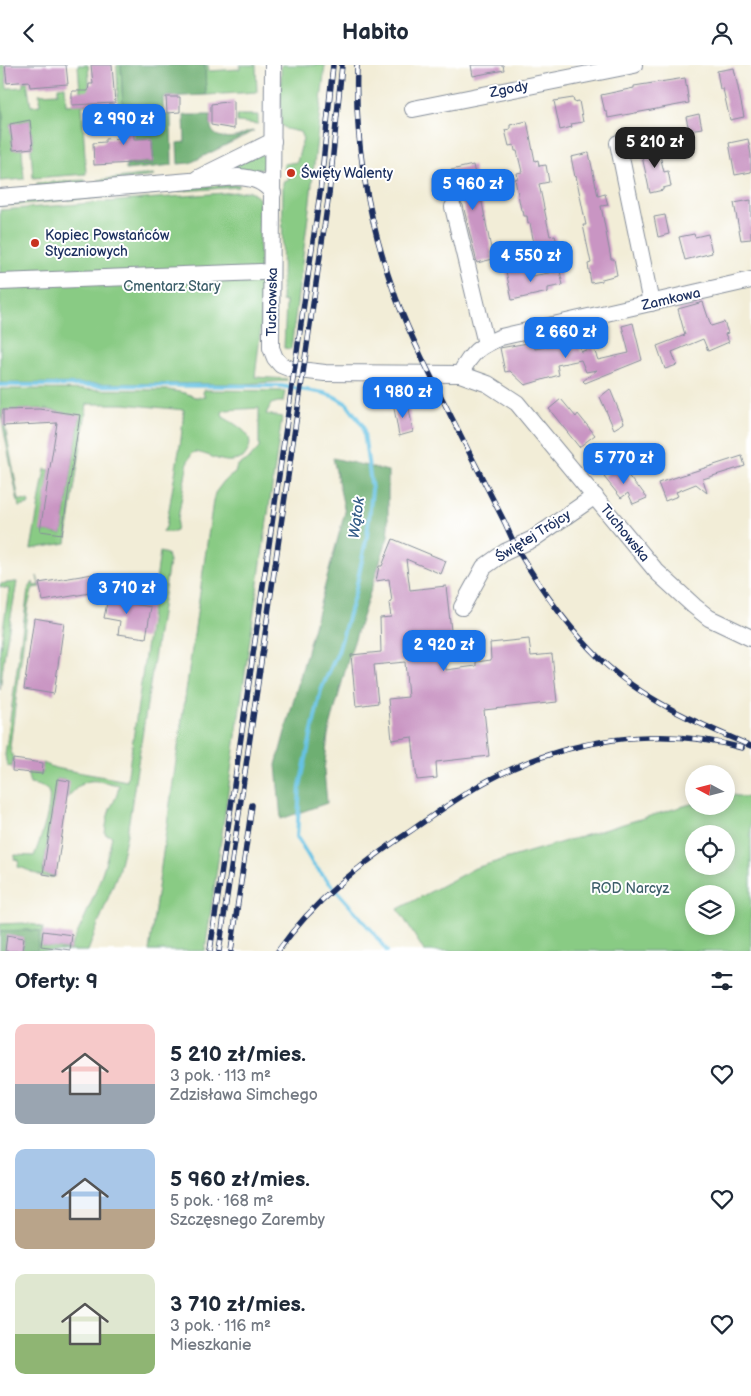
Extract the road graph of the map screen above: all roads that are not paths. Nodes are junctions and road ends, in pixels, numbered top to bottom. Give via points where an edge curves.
1 (273, 65) edge
2 (634, 65) edge
3 (413, 109) dead end
4 (273, 141) junction
5 (618, 143) dead end
6 (192, 181) junction
7 (273, 193) junction
8 (0, 197) edge
9 (453, 207) dead end
10 (262, 272) dead end
11 (751, 280) edge
12 (0, 282) edge
13 (651, 303) junction
14 (486, 343) junction
15 (460, 374) junction
16 (595, 496) junction
17 (462, 607) dead end
18 (751, 638) edge

1 - 4 street, Tuchowska
2 - 3 street, Zgody
4 - 6 street
4 - 7 street, Tuchowska
5 - 13 street
6 - 7 street via 257,179
6 - 8 street
7 - 15 street, Tuchowska via 271,341 272,354 281,365 325,373
9 - 14 street
10 - 12 street
11 - 13 street, Zamkowa
13 - 14 street, Zamkowa
14 - 15 street, Zamkowa via 470,355
15 - 16 street, Tuchowska via 488,384 517,403
16 - 17 street, Świętej Trójcy via 533,539 505,552 484,567
16 - 18 street, Tuchowska via 657,572 681,595 709,618

